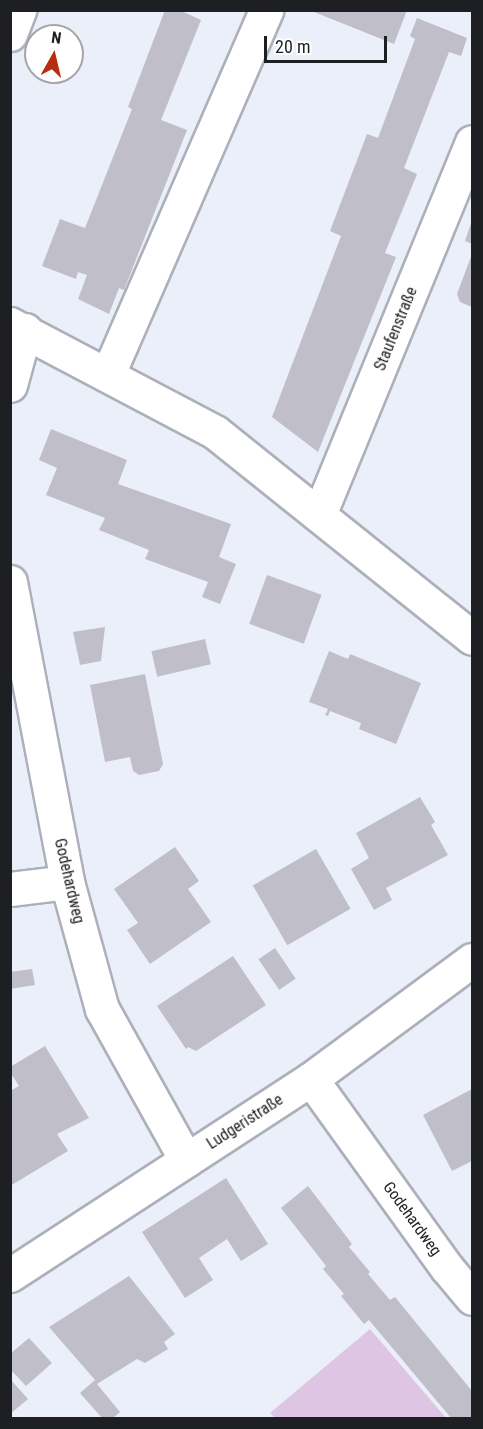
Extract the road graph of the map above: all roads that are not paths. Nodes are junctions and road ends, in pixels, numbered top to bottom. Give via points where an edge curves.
1 (19, 10) edge
2 (266, 10) edge
3 (10, 34) edge
4 (472, 142) edge
5 (18, 327) edge
6 (108, 374) junction
7 (10, 385) edge
8 (319, 516) junction
9 (10, 582) edge
10 (472, 638) edge
11 (67, 882) junction
12 (10, 889) edge
13 (472, 960) edge
14 (311, 1079) junction
15 (186, 1160) junction
16 (10, 1275) edge
17 (472, 1299) edge

1 - 3 street
2 - 6 street
4 - 8 street, Staufenstraße
5 - 6 street
5 - 7 street
6 - 8 street via 215,432
8 - 10 street
9 - 11 street, Godehardweg
11 - 12 street
11 - 15 street, Godehardweg via 102,1009
13 - 14 street, Ludgeristraße
14 - 15 street, Ludgeristraße
14 - 17 street, Godehardweg
15 - 16 street, Ludgeristraße

